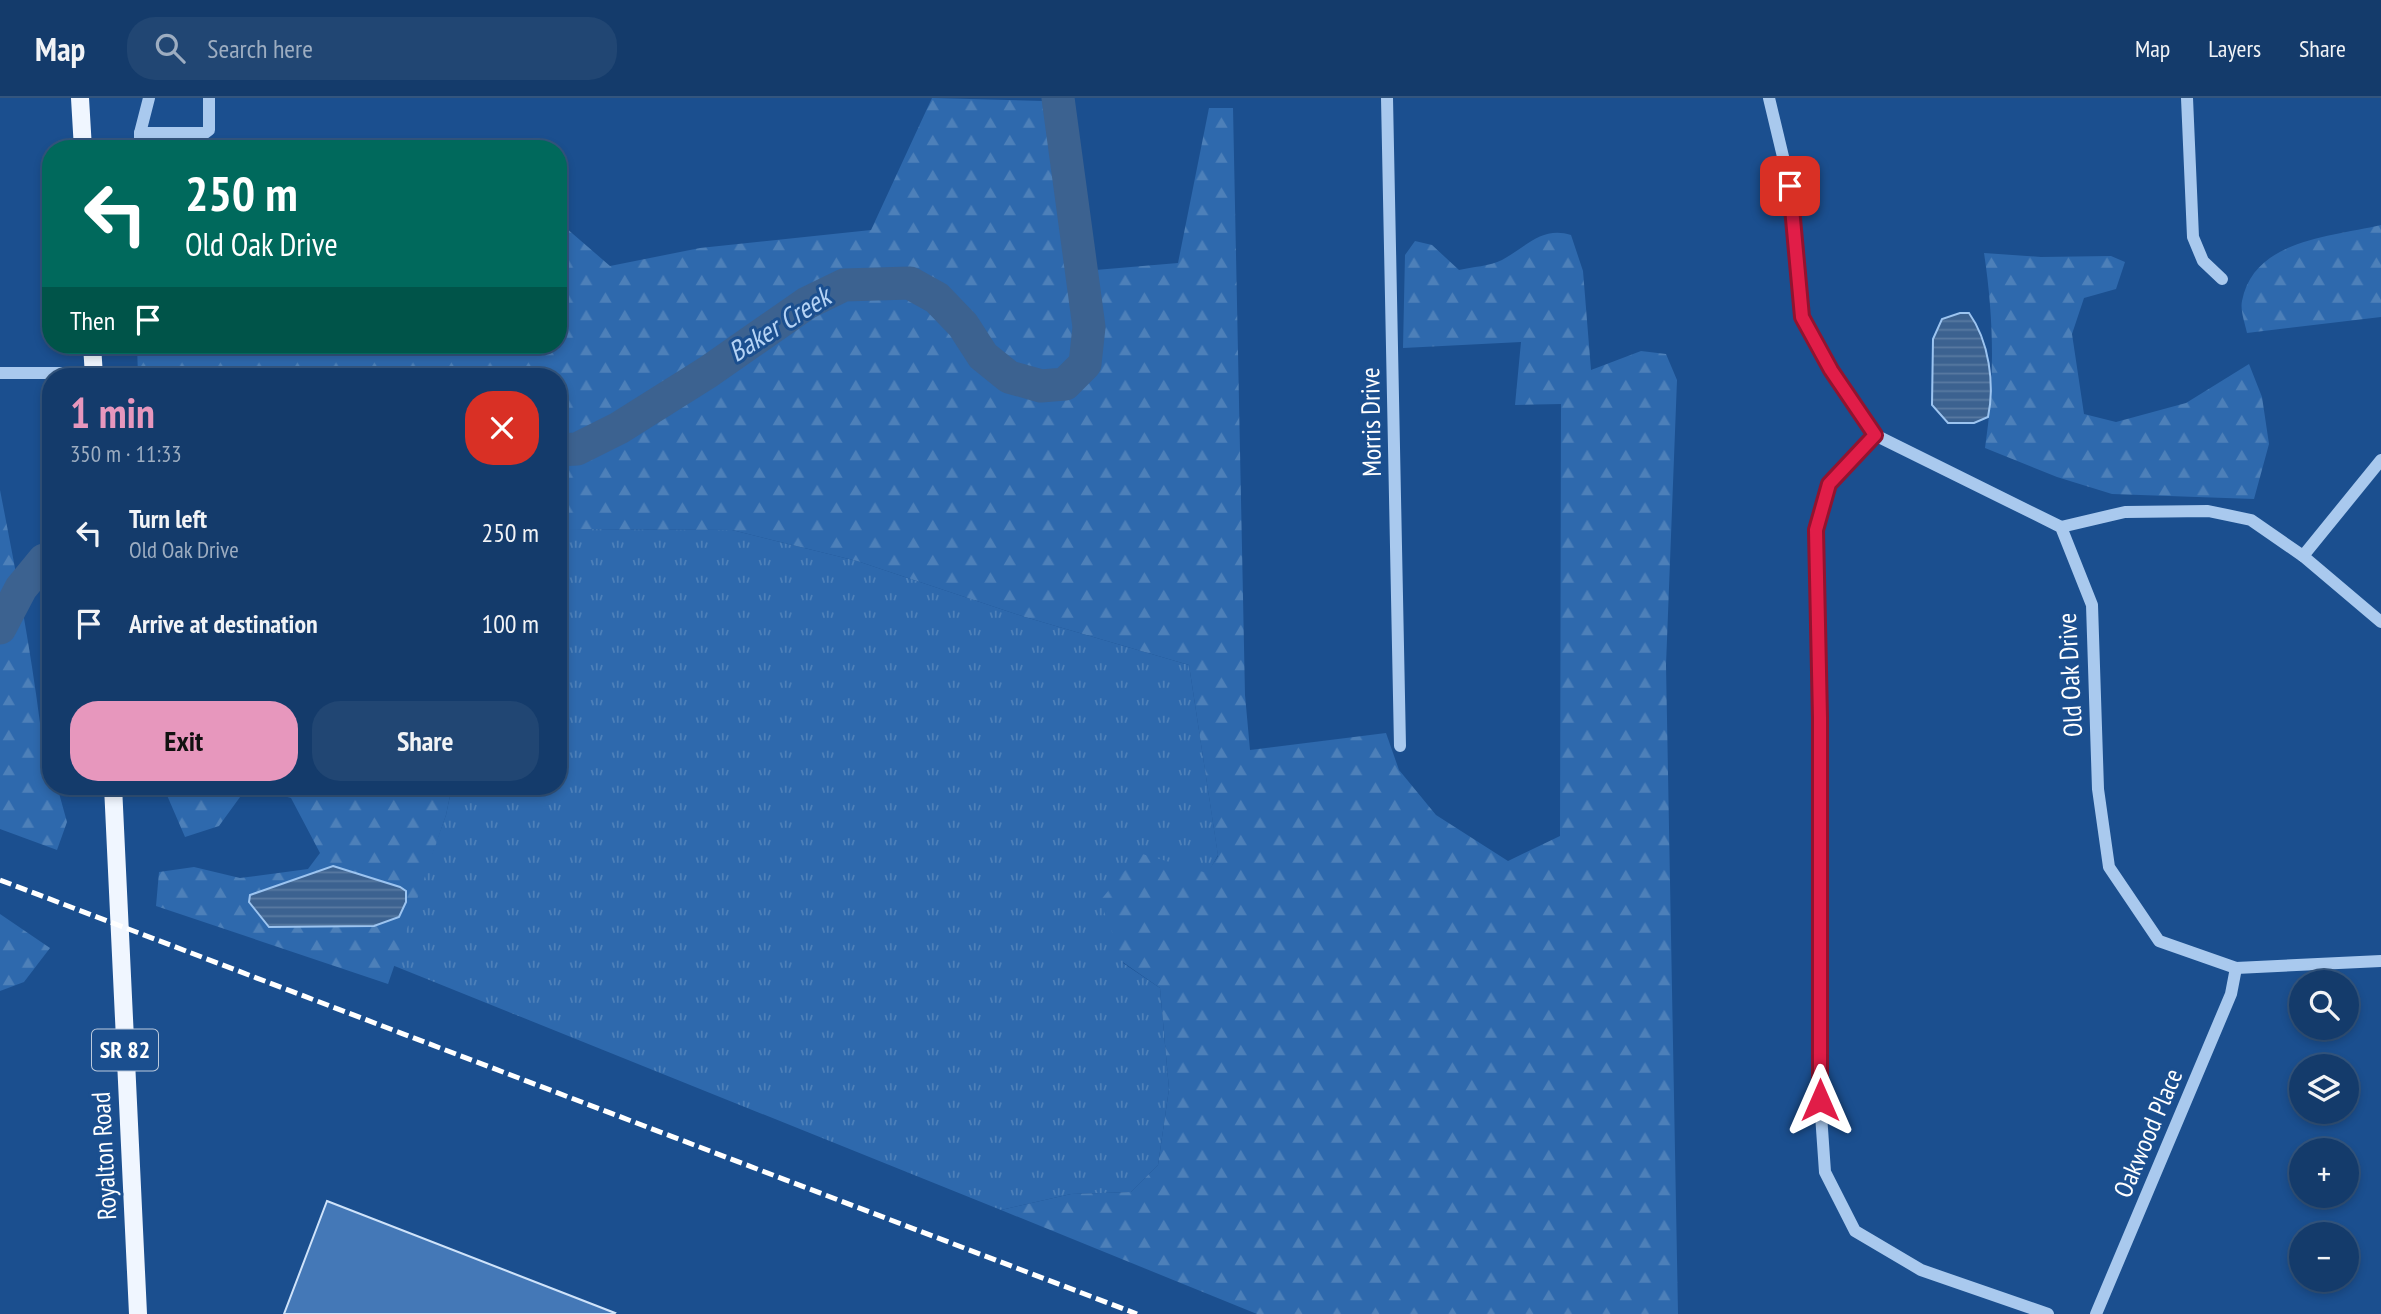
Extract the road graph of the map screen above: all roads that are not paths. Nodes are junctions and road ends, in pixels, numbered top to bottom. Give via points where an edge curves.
1 (80, 98) edge
2 (149, 98) edge
3 (209, 98) edge
4 (1387, 98) edge
5 (1769, 98) edge
6 (2187, 98) edge
7 (140, 133) junction
8 (82, 140) edge
9 (140, 140) edge
10 (2222, 279) dead end
11 (0, 373) edge
12 (42, 373) edge
13 (1875, 435) junction
14 (2381, 460) edge
15 (2060, 527) junction
16 (2302, 556) junction
17 (2381, 622) edge
18 (1400, 746) dead end
19 (113, 795) edge
20 (2381, 961) edge
21 (2236, 968) junction
22 (138, 1314) edge
23 (2048, 1314) edge
24 (2096, 1314) edge

1 - 8 main road
2 - 7 street
3 - 7 street via 209,130 205,134
4 - 18 street, Morris Drive
5 - 13 street via 1790,186 1802,317
6 - 10 street via 2193,237 2203,261
7 - 9 street
11 - 12 street
13 - 15 street
13 - 23 street via 1829,484 1816,530 1820,1100 1825,1172 1855,1231 1921,1270
14 - 16 street
15 - 16 street via 2125,512 2208,511 2251,520
15 - 21 street, Old Oak Drive via 2092,606 2098,789 2109,867 2159,941
16 - 17 street
19 - 22 main road, Royalton Road / SR 82
20 - 21 street, Old Oak Drive
21 - 24 street, Oakwood Place via 2231,994

